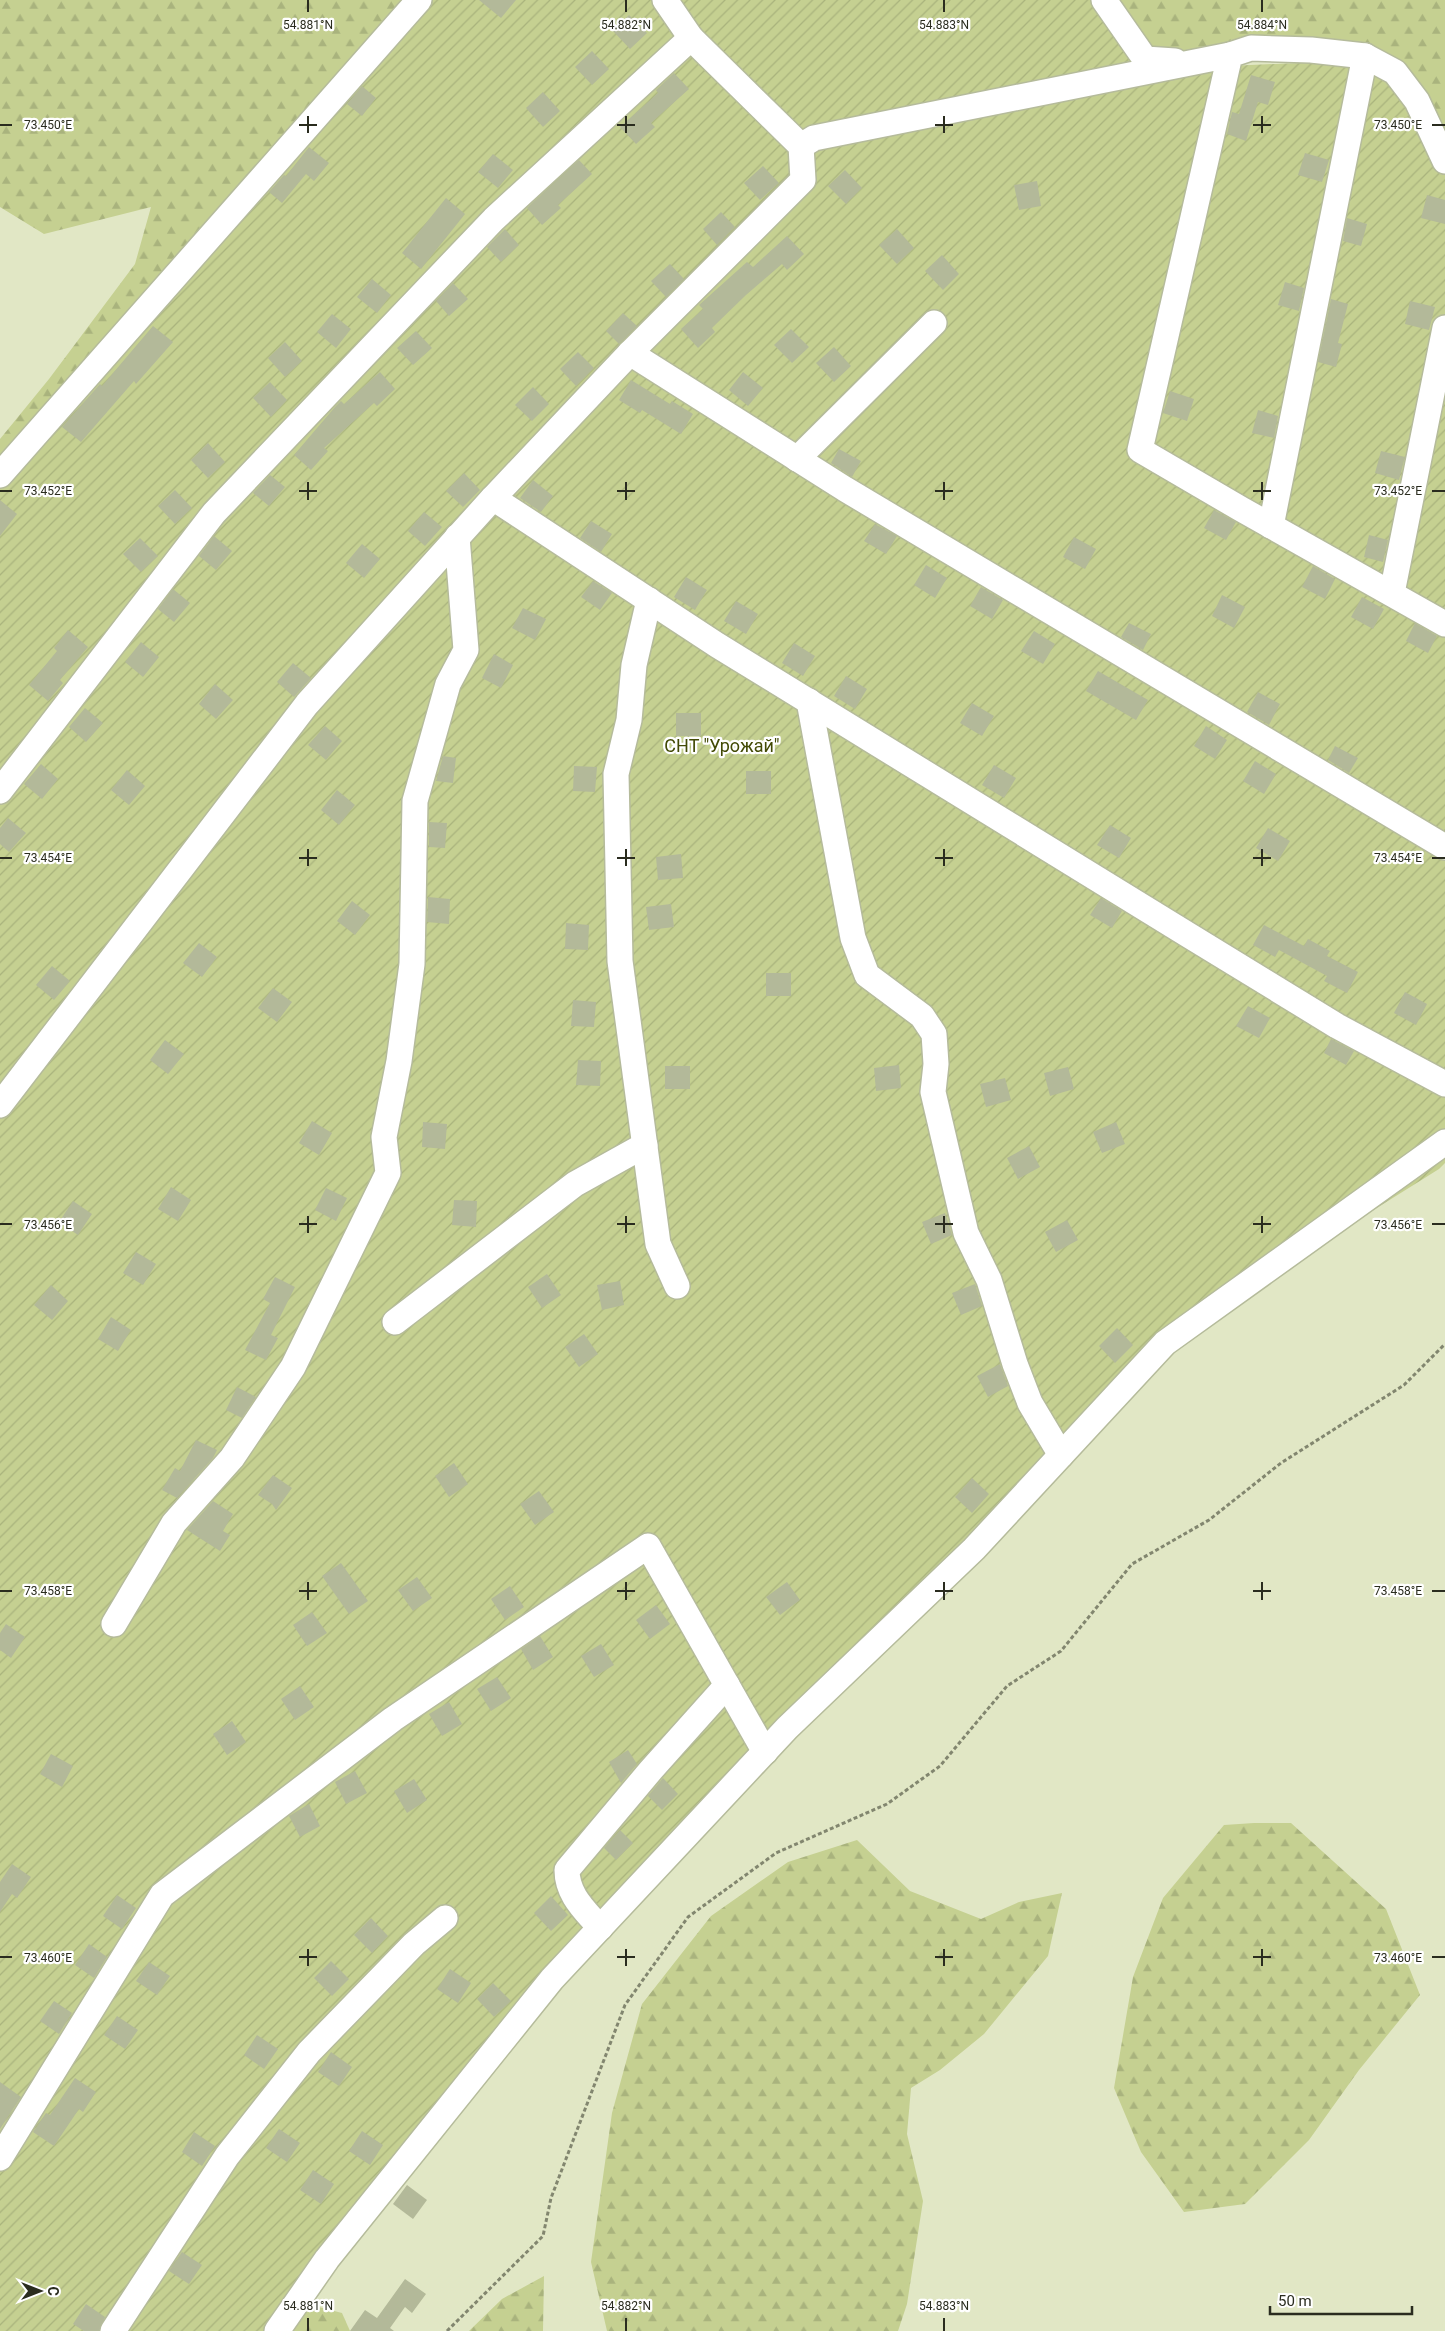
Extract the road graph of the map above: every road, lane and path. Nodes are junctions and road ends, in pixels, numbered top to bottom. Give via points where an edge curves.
1 (419, 0) edge
2 (665, 0) edge
3 (1104, 0) edge
4 (691, 38) junction
5 (1230, 55) junction
6 (1365, 56) junction
7 (802, 146) junction
8 (1445, 161) edge
9 (934, 323) dead end
10 (1445, 328) edge
11 (630, 353) junction
12 (797, 459) junction
13 (0, 475) edge
14 (493, 498) junction
15 (1271, 526) junction
16 (458, 537) junction
17 (1392, 593) junction
18 (648, 600) junction
19 (1445, 624) edge
20 (809, 701) junction
21 (0, 791) edge
22 (1445, 847) edge
23 (1445, 1084) edge
24 (0, 1105) edge
25 (1445, 1142) edge
26 (645, 1145) junction
27 (678, 1286) dead end
28 (396, 1322) dead end
29 (1445, 1344) edge
30 (1061, 1455) junction
31 (114, 1624) dead end
32 (727, 1685) junction
33 (765, 1752) junction
34 (445, 1918) dead end
35 (600, 1928) junction
36 (0, 2158) edge
37 (113, 2331) edge
38 (277, 2331) edge
39 (447, 2331) edge

1 - 13 lane
2 - 4 lane
3 - 5 lane via 1145,59 1178,61
4 - 7 lane
4 - 21 lane via 494,219 214,513
5 - 6 lane via 1251,48
5 - 7 lane via 814,138
5 - 15 lane via 1140,450
6 - 8 lane via 1395,72 1417,101
6 - 15 lane
7 - 11 lane via 803,180
9 - 12 lane
10 - 17 lane
11 - 12 lane
11 - 14 lane
12 - 22 lane
14 - 16 lane
14 - 18 lane
15 - 17 lane
16 - 24 lane via 307,704
16 - 31 lane via 466,650 448,684 415,800 412,964 399,1061 384,1137 388,1173 293,1367 232,1458 174,1523
17 - 19 lane
18 - 20 lane
18 - 26 lane via 634,665 629,720 616,774 620,961
20 - 23 lane via 1337,1026
20 - 30 lane via 853,938 867,975 922,1016 934,1034 936,1064 933,1092 966,1234 989,1280 1030,1403
25 - 30 lane via 1165,1343
26 - 27 lane via 658,1244
26 - 28 lane via 575,1184
29 - 39 path via 1404,1385 1281,1463 1209,1520 1132,1564 1061,1651 1007,1686 940,1766 887,1804 776,1853 688,1917 625,2005 551,2198 543,2236
30 - 33 lane via 974,1549
32 - 33 lane
32 - 35 lane via 566,1870 567,1885
32 - 36 lane via 648,1546 393,1719 162,1895
33 - 35 lane
34 - 37 lane via 414,1944 309,2052 227,2156
35 - 38 lane via 552,1979 327,2259

